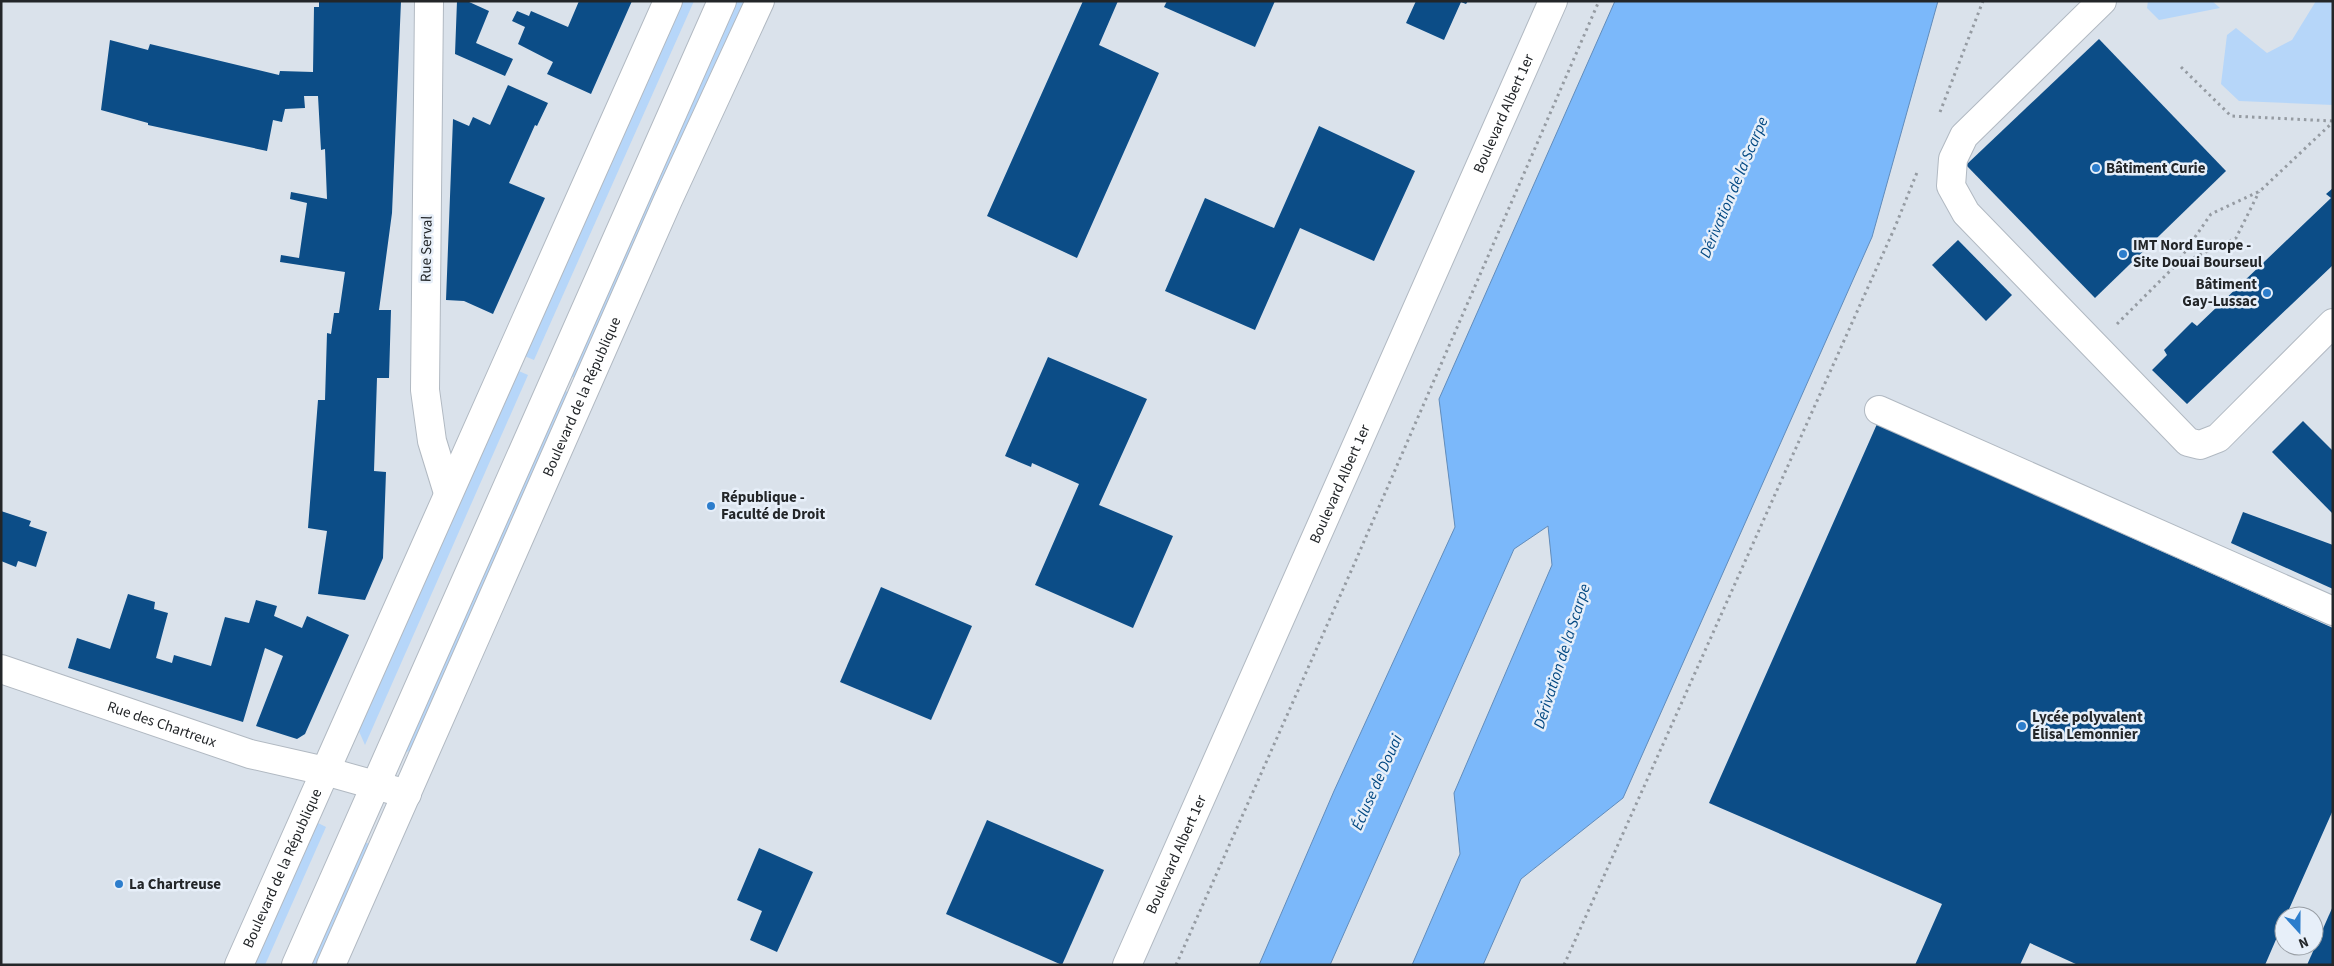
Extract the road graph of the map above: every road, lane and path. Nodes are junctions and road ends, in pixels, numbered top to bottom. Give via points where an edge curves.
1 (429, 1) edge
2 (668, 1) edge
3 (702, 1) edge
4 (722, 1) edge
5 (760, 1) edge
6 (1553, 1) edge
7 (1599, 1) edge
8 (1983, 1) edge
9 (2102, 1) edge
10 (2181, 67) dead end
11 (1937, 118) dead end
12 (2333, 121) edge
13 (1920, 164) dead end
14 (2260, 191) junction
15 (2175, 266) junction
16 (2333, 323) edge
17 (2095, 346) junction
18 (1878, 410) dead end
19 (448, 493) junction
20 (2333, 611) edge
21 (1, 669) edge
22 (325, 771) junction
23 (367, 783) junction
24 (407, 794) junction
25 (239, 965) edge
26 (277, 965) edge
27 (296, 965) edge
28 (331, 965) edge
29 (1127, 965) edge
30 (1176, 965) edge
31 (1564, 965) edge

1 - 19 main road, Rue Serval via 425,390 432,441
2 - 19 main road, Boulevard de la République
3 - 23 main road
4 - 23 main road
5 - 24 main road, Boulevard de la République via 668,200
6 - 29 main road, Boulevard Albert 1er
7 - 30 path
8 - 11 path
9 - 17 main road via 1964,136 1954,159 1951,186 1966,213
10 - 12 path via 2231,116
12 - 14 path
13 - 31 path via 1891,236
14 - 15 path via 2211,214
14 - 15 path via 2236,238
15 - 17 path
16 - 17 main road via 2218,438 2200,445 2188,442
18 - 20 main road
19 - 22 main road, Boulevard de la République
21 - 22 main road, Rue des Chartreux via 250,754
22 - 23 main road, Boulevard de la République
22 - 25 main road, Boulevard de la République
23 - 24 main road, Boulevard de la République
23 - 26 main road
23 - 27 main road
24 - 28 main road, Boulevard de la République

